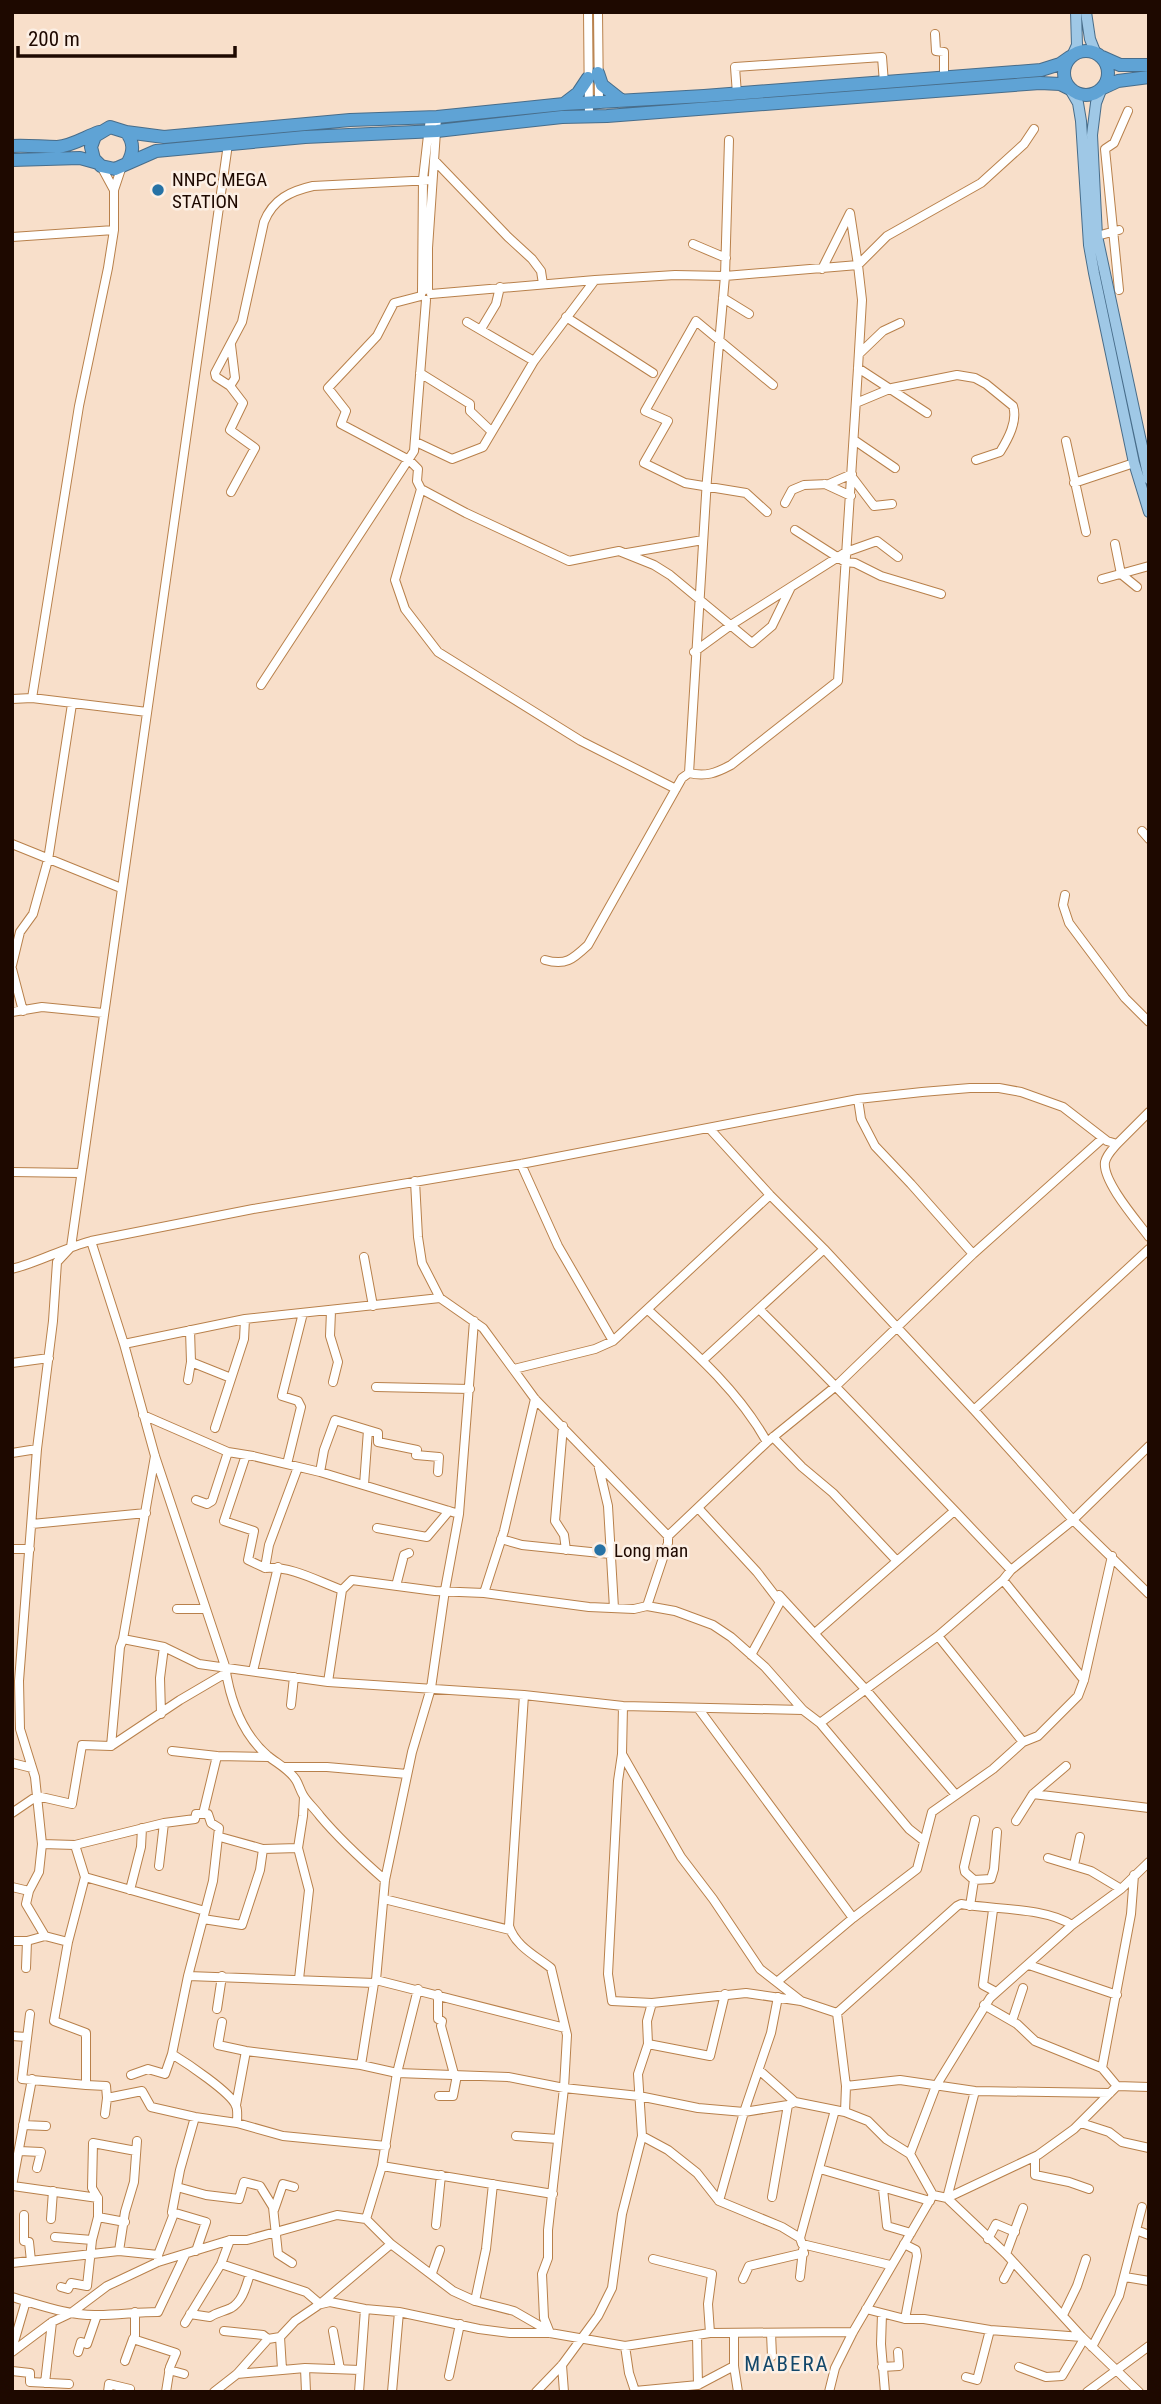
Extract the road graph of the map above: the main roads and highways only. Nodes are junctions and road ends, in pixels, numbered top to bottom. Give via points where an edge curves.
1 (1076, 12) edge
2 (1086, 12) edge
3 (1098, 55) junction
4 (1071, 57) junction
5 (1149, 65) edge
6 (1149, 77) edge
7 (1102, 89) junction
8 (1071, 90) junction
9 (621, 100) junction
10 (564, 103) junction
11 (594, 110) junction
12 (99, 132) junction
13 (126, 132) junction
14 (12, 146) edge
15 (12, 160) edge
16 (125, 164) junction
17 (100, 165) junction
18 (1149, 479) edge
19 (1149, 512) edge

1 - 4 main road via 1077,44
2 - 3 main road
3 - 4 highway via 1083,51
3 - 5 highway via 1120,65
3 - 7 highway via 1108,73
4 - 8 highway via 1063,74
4 - 9 highway via 1041,70
6 - 7 highway via 1118,81
7 - 8 highway via 1084,96
7 - 18 main road via 1092,135 1097,236
8 - 11 highway via 1056,83 1040,83
8 - 19 main road via 1082,121 1094,273 1134,463
9 - 10 highway via 593,75
9 - 11 highway
10 - 11 highway
10 - 13 highway via 164,137
11 - 16 highway via 434,131 156,151
12 - 13 highway via 116,127
12 - 14 highway via 57,147
12 - 17 highway via 91,147
13 - 16 highway via 133,150
15 - 17 highway via 80,158
16 - 17 highway via 115,169

